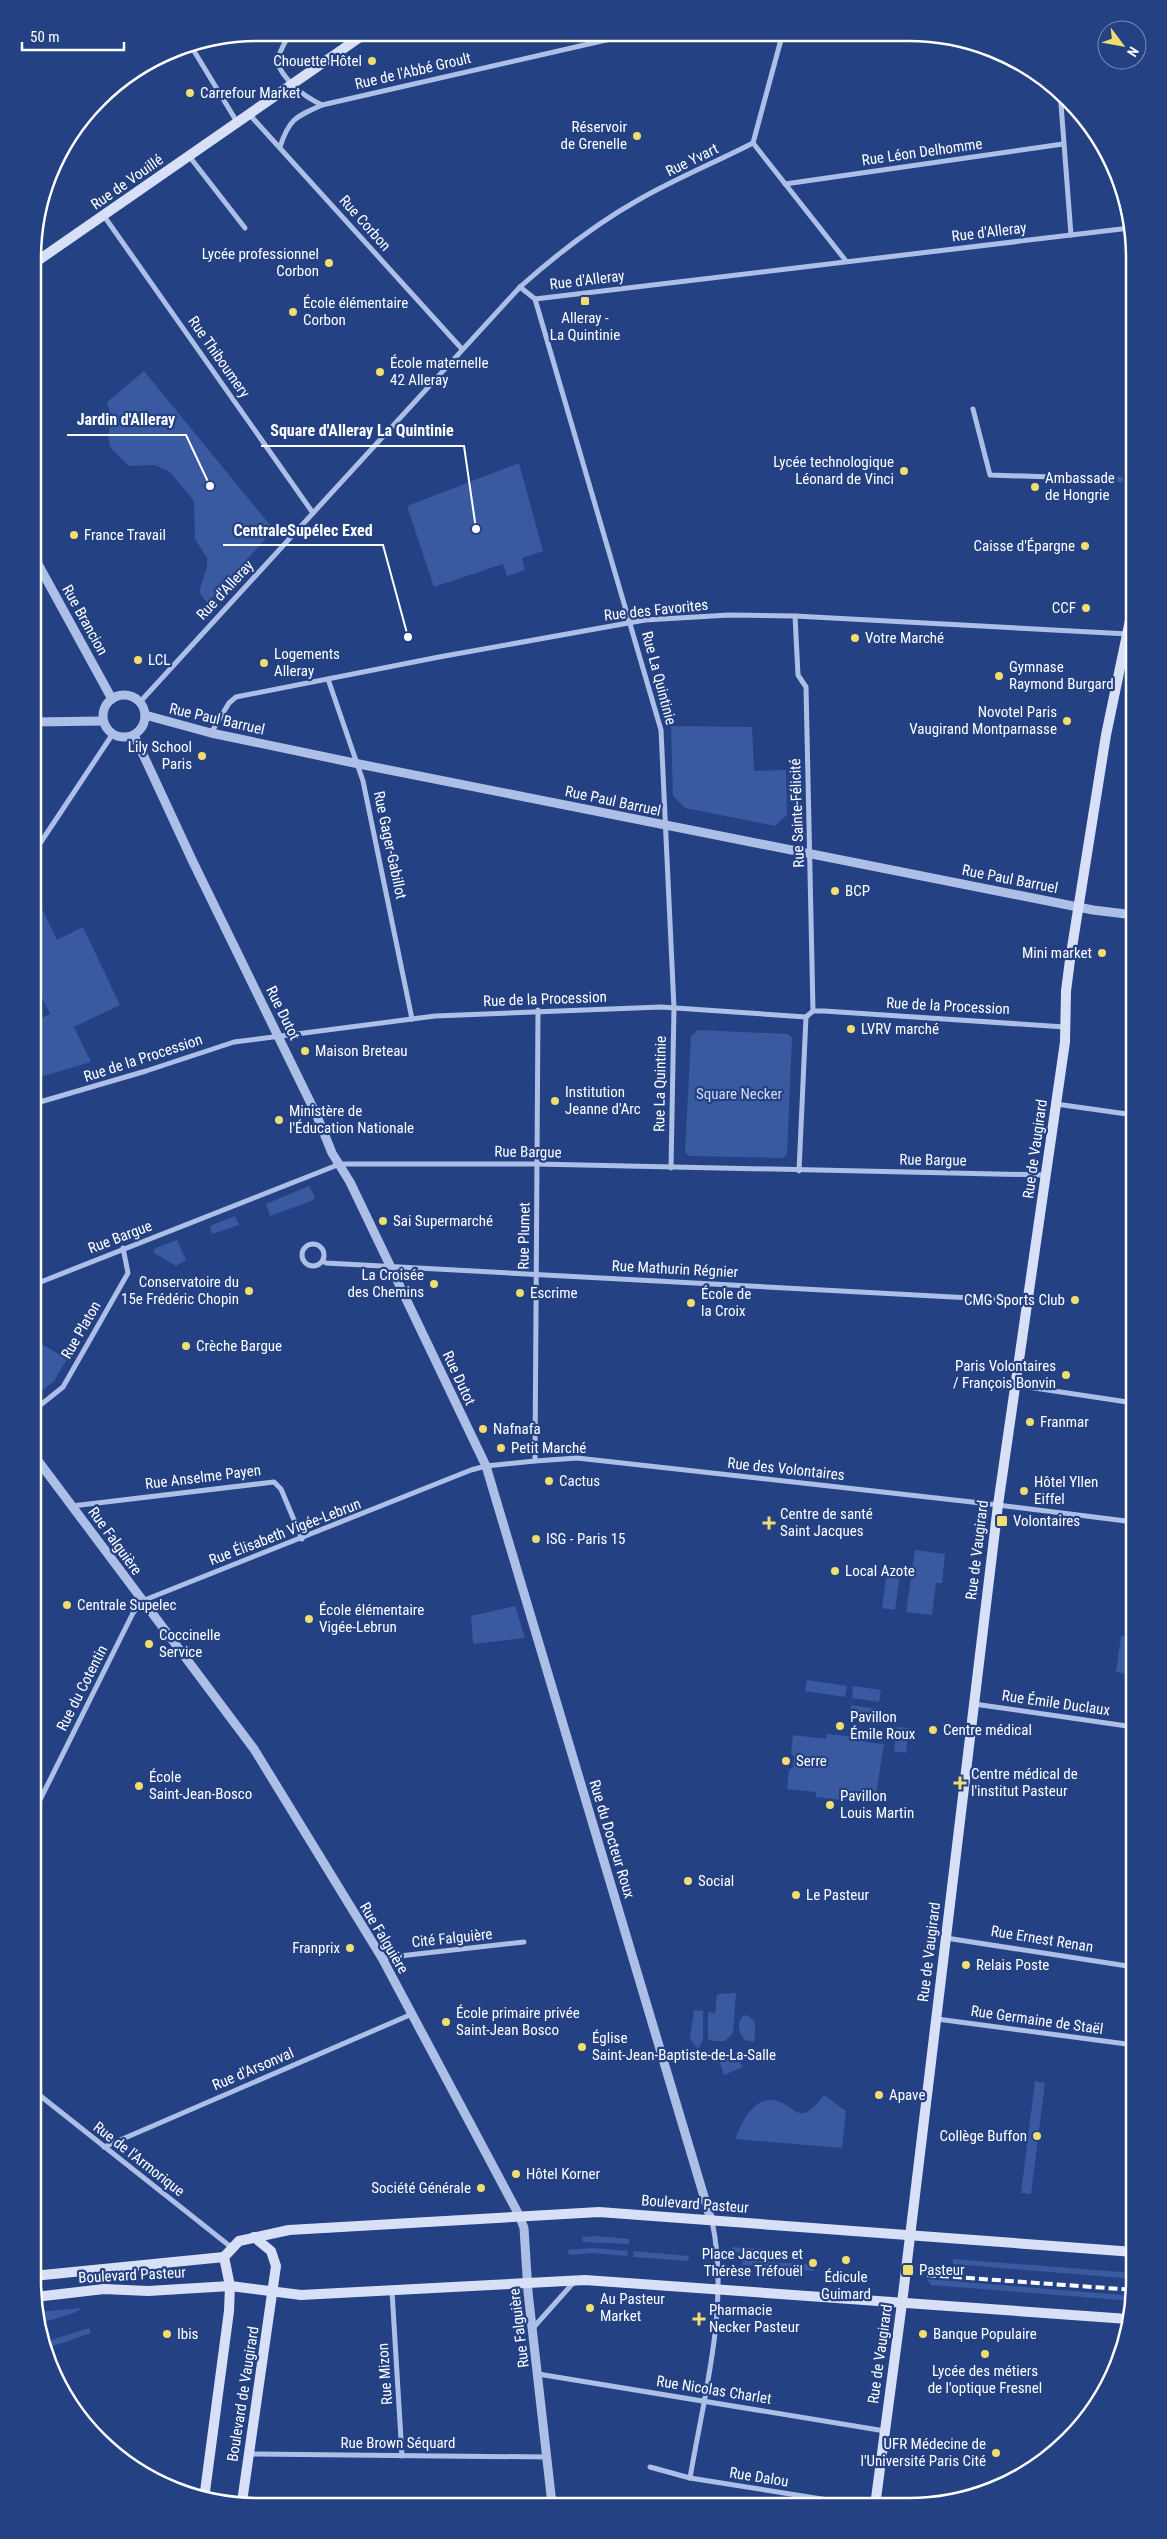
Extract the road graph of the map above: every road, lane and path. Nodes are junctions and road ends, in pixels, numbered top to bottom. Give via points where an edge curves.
1 (286, 41) edge
2 (354, 41) edge
3 (602, 41) edge
4 (781, 41) edge
5 (194, 51) edge
6 (292, 83) junction
7 (1061, 104) edge
8 (322, 105) junction
9 (248, 114) junction
10 (237, 122) junction
11 (753, 143) junction
12 (1063, 144) junction
13 (280, 147) junction
14 (189, 156) junction
15 (786, 184) junction
16 (104, 216) junction
17 (245, 228) dead end
18 (1124, 229) edge
19 (1071, 235) junction
20 (41, 259) edge
21 (846, 261) junction
22 (520, 287) junction
23 (535, 299) junction
24 (462, 349) junction
25 (973, 409) dead end
26 (1110, 479) tunnel mouth
27 (313, 513) junction
28 (41, 570) edge
29 (795, 616) junction
30 (631, 622) junction
31 (1126, 634) edge
32 (1126, 643) edge
33 (328, 679) junction
34 (112, 699) junction
35 (140, 702) junction
36 (145, 715) junction
37 (103, 721) junction
38 (41, 722) edge
39 (211, 733) junction
40 (112, 734) junction
41 (134, 735) junction
42 (359, 764) junction
43 (664, 826) junction
44 (41, 842) edge
45 (811, 854) junction
46 (1077, 907) junction
47 (1126, 915) edge
48 (674, 1008) junction
49 (538, 1010) junction
50 (813, 1011) junction
51 (806, 1017) junction
52 (412, 1019) junction
53 (1066, 1027) junction
54 (279, 1037) junction
55 (41, 1102) edge
56 (1056, 1104) junction
57 (1126, 1114) edge
58 (340, 1164) junction
59 (537, 1164) junction
60 (671, 1168) junction
61 (799, 1171) junction
62 (1046, 1175) junction
63 (123, 1248) junction
64 (323, 1261) junction
65 (392, 1268) junction
66 (536, 1275) junction
67 (41, 1281) edge
68 (1026, 1301) junction
69 (1014, 1385) junction
70 (1126, 1402) edge
71 (41, 1405) edge
72 (535, 1461) junction
73 (41, 1465) edge
74 (486, 1466) junction
75 (438, 1485) joint
76 (998, 1504) junction
77 (72, 1506) junction
78 (1126, 1521) edge
79 (302, 1539) junction
80 (142, 1601) junction
81 (974, 1704) junction
82 (1126, 1727) edge
83 (41, 1798) edge
84 (946, 1938) junction
85 (524, 1942) dead end
86 (382, 1958) junction
87 (1126, 1966) edge
88 (412, 2014) junction
89 (936, 2019) junction
90 (1126, 2044) edge
91 (41, 2097) edge
92 (104, 2147) junction
93 (519, 2215) junction
94 (712, 2220) junction
95 (909, 2236) junction
96 (254, 2237) junction
97 (231, 2247) junction
98 (1126, 2251) edge
99 (224, 2257) junction
100 (41, 2275) edge
101 (575, 2280) junction
102 (527, 2282) junction
103 (230, 2286) junction
104 (719, 2288) junction
105 (272, 2291) junction
106 (392, 2292) junction
107 (42, 2296) edge
108 (902, 2303) junction
109 (1123, 2319) edge
110 (532, 2328) junction
111 (538, 2374) junction
112 (704, 2400) junction
113 (885, 2431) junction
114 (249, 2454) junction
115 (402, 2456) junction
116 (547, 2457) junction
117 (650, 2467) dead end
118 (690, 2478) junction
119 (205, 2491) edge
120 (243, 2497) edge
121 (551, 2498) edge
122 (816, 2498) edge
123 (876, 2498) edge

1 - 6 street via 276,61
2 - 6 main road, Rue de Vouillé
3 - 8 street, Rue de l'Abbé Groult
4 - 11 street
5 - 10 street
6 - 8 street via 307,98
6 - 9 main road, Rue de Vouillé
7 - 12 street
8 - 13 street, Rue de l'Abbé Groult via 291,121
9 - 10 main road, Rue de Vouillé
9 - 13 street, Rue Corbon
10 - 14 main road, Rue de Vouillé
11 - 15 street
11 - 22 street, Rue Yvart via 642,198 604,221
12 - 15 street, Rue Léon Delhomme
12 - 19 street
13 - 24 street, Rue Corbon
14 - 16 main road, Rue de Vouillé
14 - 17 street
15 - 21 street
16 - 20 main road, Rue de Vouillé
16 - 27 street, Rue Thiboumery
18 - 19 street, Rue d'Alleray
19 - 21 street, Rue d'Alleray
21 - 23 street, Rue d'Alleray
22 - 23 street, Rue d'Alleray
22 - 24 street, Rue d'Alleray
23 - 30 street, Rue La Quintinie
24 - 27 street, Rue d'Alleray
25 - 26 street via 990,475
27 - 35 street, Rue d'Alleray
28 - 34 street, Rue Brancion
29 - 30 street, Rue des Favorites via 728,615
29 - 31 street, Rue des Favorites
29 - 45 street, Rue Sainte-Félicité via 798,675 806,686
30 - 33 street, Rue des Favorites
30 - 43 street, Rue La Quintinie via 661,730
32 - 46 main road, Rue de Vaugirard via 1106,735
33 - 39 street, Rue des Favorites via 236,697
33 - 42 street, Rue Gager-Gabillot
34 - 35 street via 126,695
34 - 37 street via 104,708
35 - 36 street
36 - 39 street, Rue Paul Barruel
36 - 41 street via 143,725
37 - 38 street
37 - 40 street
39 - 42 street, Rue Paul Barruel
40 - 41 street via 125,738
40 - 44 street
41 - 54 street, Rue Dutot
42 - 43 street, Rue Paul Barruel
42 - 52 street, Rue Gager-Gabillot
43 - 45 street, Rue Paul Barruel
43 - 48 street, Rue La Quintinie
45 - 46 street, Rue Paul Barruel
45 - 50 street, Rue Sainte-Félicité
46 - 47 street, Rue Paul Barruel
46 - 53 main road, Rue de Vaugirard via 1066,991
48 - 49 street, Rue de la Procession
48 - 51 street, Rue de la Procession
48 - 60 street, Rue La Quintinie
49 - 52 street, Rue de la Procession
49 - 59 street, Rue Plumet
50 - 51 street
50 - 53 street, Rue de la Procession
51 - 61 street
52 - 54 street, Rue de la Procession
53 - 56 main road, Rue de Vaugirard
54 - 55 street, Rue de la Procession via 234,1042
54 - 58 street, Rue Dutot
56 - 57 street
56 - 62 main road, Rue de Vaugirard
58 - 59 street, Rue Bargue
58 - 63 street, Rue Bargue
58 - 65 street, Rue Dutot
59 - 60 street, Rue Bargue
59 - 66 street, Rue Plumet
60 - 61 street, Rue Bargue
61 - 62 street, Rue Bargue
62 - 68 main road, Rue de Vaugirard
63 - 67 street, Rue Bargue
63 - 71 street, Rue Platon via 128,1273 63,1387
64 - 64 street, Rue Mathurin Régnier via 324,1250 318,1244 304,1248 302,1255 307,1264 314,1266
64 - 65 street, Rue Mathurin Régnier
65 - 66 street, Rue Mathurin Régnier
65 - 74 street, Rue Dutot
66 - 68 street, Rue Mathurin Régnier
66 - 72 street, Rue Plumet
68 - 69 main road, Rue de Vaugirard
69 - 70 street
69 - 76 main road, Rue de Vaugirard
72 - 74 street, Rue des Volontaires
72 - 76 street, Rue des Volontaires via 577,1458
73 - 77 street, Rue Falguière
74 - 75 street, Rue des Volontaires
74 - 94 street, Rue du Docteur Roux
75 - 79 street, Rue Élisabeth Vigée-Lebrun
76 - 78 street, Rue des Volontaires
76 - 81 main road, Rue de Vaugirard
77 - 79 street, Rue Anselme Payen via 274,1482 281,1489
77 - 80 street, Rue Falguière
79 - 80 street, Rue Élisabeth Vigée-Lebrun
80 - 83 street, Rue du Cotentin via 133,1613
80 - 86 street, Rue Falguière via 254,1750
81 - 82 street, Rue Émile Duclaux
81 - 84 main road, Rue de Vaugirard
84 - 87 street, Rue Ernest Renan
84 - 89 main road, Rue de Vaugirard
85 - 86 street, Cité Falguière
86 - 88 street, Rue Falguière
88 - 92 street, Rue d'Arsonval
88 - 93 street, Rue Falguière
89 - 90 street, Rue Germaine de Staël
89 - 95 main road, Rue de Vaugirard
91 - 92 street, Rue de l'Armorique
92 - 97 street, Rue de l'Armorique
93 - 94 main road, Boulevard Pasteur via 598,2212
93 - 96 main road, Boulevard Pasteur via 298,2229
93 - 102 street, Rue Falguière via 524,2228
94 - 95 main road, Boulevard Pasteur
94 - 104 street
95 - 98 main road, Boulevard Pasteur
95 - 108 main road, Rue de Vaugirard
96 - 97 main road, Boulevard Pasteur
96 - 105 main road via 265,2244 273,2256 276,2266
97 - 99 main road
99 - 100 main road, Boulevard Pasteur
99 - 103 main road
101 - 102 main road, Boulevard Pasteur
101 - 104 main road, Boulevard Pasteur
101 - 110 street
102 - 106 main road, Boulevard Pasteur
102 - 110 street, Rue Falguière
103 - 105 main road, Boulevard Pasteur
103 - 107 main road, Boulevard Pasteur via 148,2291 104,2289
103 - 119 main road, Boulevard de Vaugirard
104 - 108 main road, Boulevard Pasteur
104 - 112 street
105 - 106 main road, Boulevard Pasteur via 301,2295
105 - 114 main road, Boulevard de Vaugirard
106 - 115 street, Rue Mizon
108 - 109 main road, Boulevard Pasteur
108 - 113 main road, Rue de Vaugirard
110 - 111 street, Rue Falguière
111 - 112 street, Rue Nicolas Charlet
111 - 116 street, Rue Falguière
112 - 113 street, Rue Nicolas Charlet
112 - 118 street
113 - 123 main road, Rue de Vaugirard
114 - 115 street, Rue Brown Séquard
114 - 120 main road, Boulevard de Vaugirard
115 - 116 street, Rue Brown Séquard
116 - 121 street, Rue Falguière
117 - 118 street, Rue Dalou
118 - 122 street, Rue Dalou

